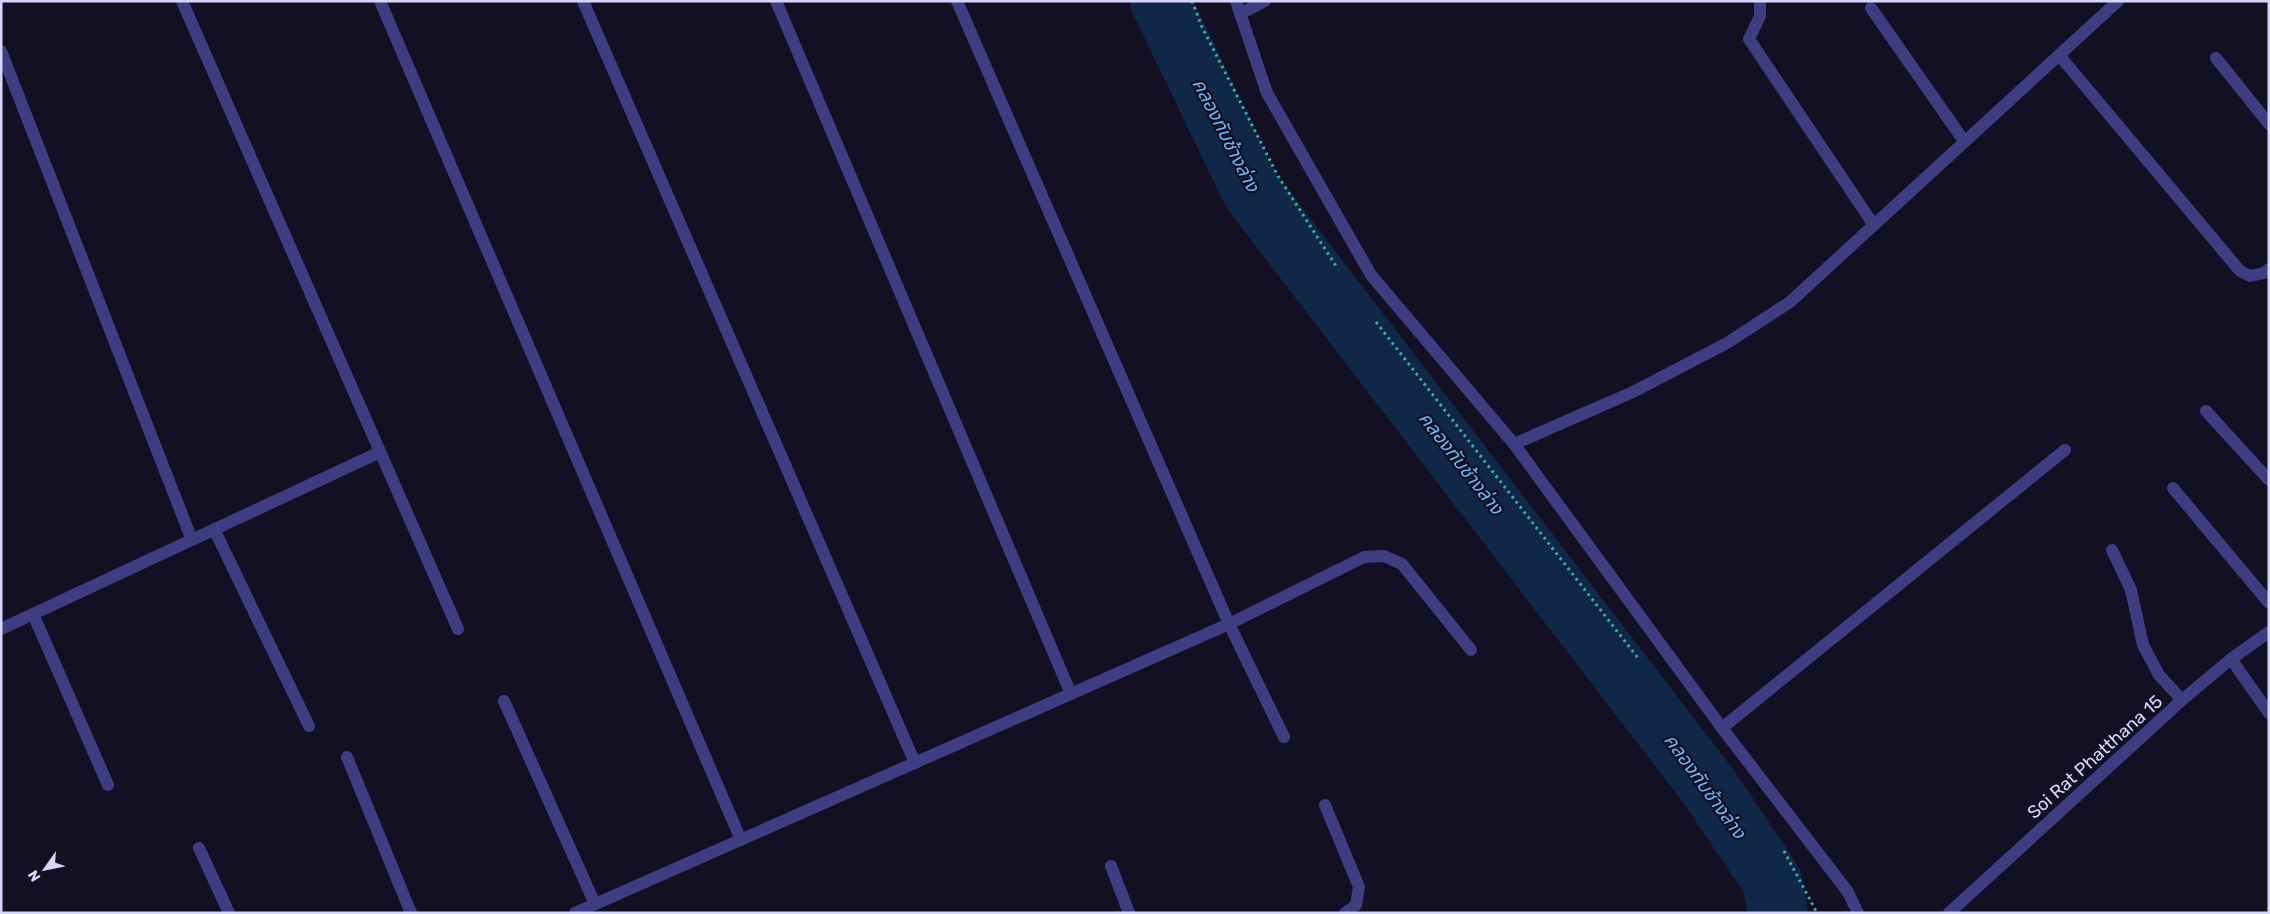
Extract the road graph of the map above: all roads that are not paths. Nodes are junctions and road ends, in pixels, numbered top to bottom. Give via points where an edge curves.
1 (182, 1) edge
2 (380, 1) edge
3 (583, 1) edge
4 (776, 1) edge
5 (957, 1) edge
6 (1236, 1) edge
7 (1265, 1) edge
8 (1760, 1) edge
9 (2111, 3) edge
10 (1871, 8) dead end
11 (1240, 14) junction
12 (1, 51) edge
13 (2059, 55) junction
14 (2216, 58) dead end
15 (2269, 124) edge
16 (1964, 141) junction
17 (1873, 224) junction
18 (2269, 269) edge
19 (2206, 410) dead end
20 (1514, 444) junction
21 (2065, 450) dead end
22 (380, 452) junction
23 (2269, 480) edge
24 (2173, 488) dead end
25 (214, 529) junction
26 (192, 540) junction
27 (2112, 550) dead end
28 (2269, 603) edge
29 (33, 614) junction
30 (1229, 624) junction
31 (1, 629) edge
32 (458, 629) dead end
33 (2269, 632) edge
34 (1471, 650) dead end
35 (2231, 659) junction
36 (1071, 694) junction
37 (2182, 700) junction
38 (504, 701) dead end
39 (2269, 713) edge
40 (309, 726) dead end
41 (1722, 728) junction
42 (1284, 737) dead end
43 (347, 757) dead end
44 (915, 763) junction
45 (108, 785) dead end
46 (1325, 805) dead end
47 (741, 840) junction
48 (199, 848) dead end
49 (1111, 866) dead end
50 (595, 904) junction
51 (229, 913) edge
52 (411, 913) edge
53 (576, 913) edge
54 (1129, 913) edge
55 (1345, 913) edge
56 (1858, 913) edge
57 (1949, 913) edge

1 - 22 street
2 - 47 street
3 - 44 street
4 - 36 street
5 - 30 street
6 - 11 street
7 - 11 street
8 - 17 street via 1760,16 1749,39
9 - 13 street
10 - 16 street
11 - 20 street via 1267,93 1371,276
12 - 26 street
13 - 16 street
13 - 18 street via 2240,271 2250,276
14 - 15 street
16 - 17 street
17 - 20 street via 1790,302 1727,343 1633,392
19 - 23 street
20 - 41 street
21 - 41 street
22 - 25 street
22 - 32 street
24 - 28 street
25 - 26 street
25 - 40 street
26 - 29 street
27 - 37 street via 2131,590 2143,645 2159,675
29 - 31 street
29 - 45 street
30 - 34 street via 1340,567 1364,557 1384,556 1402,564
30 - 36 street
30 - 42 street
33 - 35 street, Soi Rat Phatthana 15
35 - 37 street, Soi Rat Phatthana 15
35 - 39 street
36 - 44 street
37 - 57 street, Soi Rat Phatthana 15
38 - 50 street
41 - 56 street via 1848,892
43 - 52 street
44 - 47 street
46 - 55 street via 1359,887 1356,905
47 - 50 street
48 - 51 street
49 - 54 street
50 - 53 street

